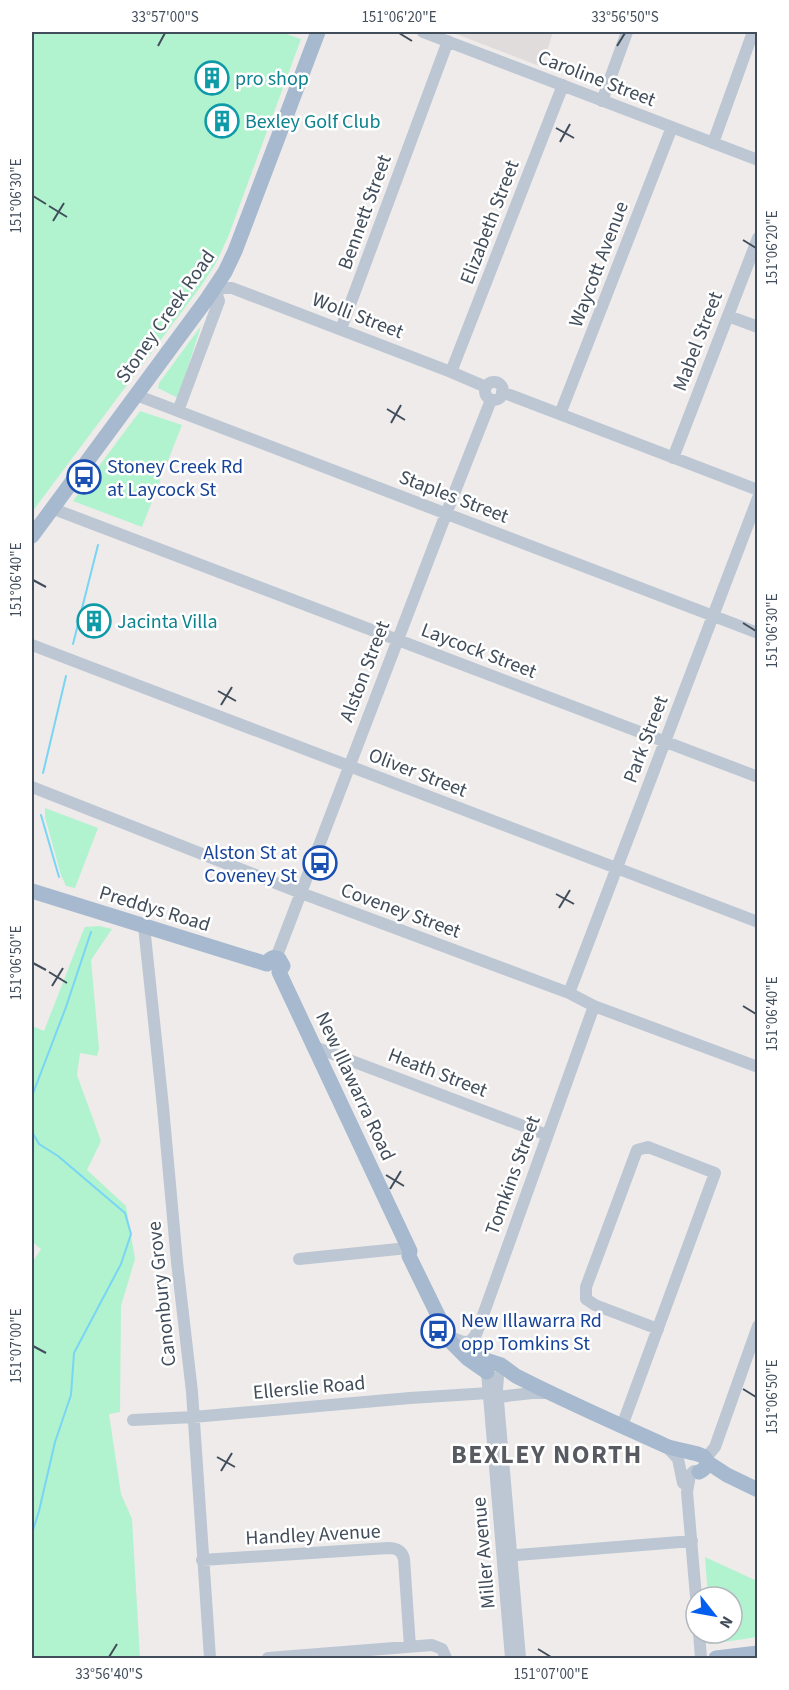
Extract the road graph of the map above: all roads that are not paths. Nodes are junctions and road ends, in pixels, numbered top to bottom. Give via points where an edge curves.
1 (318, 32) edge
2 (423, 32) edge
3 (627, 32) edge
4 (753, 32) edge
5 (448, 41) junction
6 (563, 85) junction
7 (602, 101) junction
8 (672, 127) junction
9 (712, 143) junction
10 (758, 160) edge
11 (758, 238) edge
12 (215, 288) junction
13 (728, 316) junction
14 (758, 327) edge
15 (341, 329) junction
16 (451, 372) junction
17 (486, 387) junction
18 (502, 392) junction
19 (136, 395) junction
20 (491, 400) junction
21 (178, 411) junction
22 (560, 414) junction
23 (673, 458) junction
24 (758, 490) edge
25 (758, 498) edge
26 (446, 514) junction
27 (42, 515) edge
28 (32, 536) edge
29 (713, 616) junction
30 (758, 633) edge
31 (398, 640) junction
32 (32, 645) edge
33 (665, 741) junction
34 (349, 766) junction
35 (758, 777) edge
36 (32, 787) edge
37 (616, 869) junction
38 (32, 891) edge
39 (301, 893) junction
40 (758, 922) edge
41 (144, 926) junction
42 (274, 964) junction
43 (569, 993) junction
44 (594, 1006) junction
45 (315, 1047) junction
46 (758, 1066) edge
47 (547, 1135) junction
48 (409, 1250) junction
49 (299, 1259) dead end
50 (758, 1326) edge
51 (658, 1329) junction
52 (456, 1339) junction
53 (494, 1371) junction
54 (552, 1394) junction
55 (493, 1395) junction
56 (193, 1417) junction
57 (134, 1420) dead end
58 (622, 1426) junction
59 (668, 1448) junction
60 (700, 1462) junction
61 (685, 1487) junction
62 (758, 1490) edge
63 (692, 1542) junction
64 (507, 1556) junction
65 (202, 1560) junction
66 (695, 1585) edge
67 (410, 1647) junction
68 (758, 1653) edge
69 (210, 1659) edge
70 (268, 1659) edge
71 (446, 1659) edge
72 (511, 1659) edge
73 (520, 1659) edge
74 (716, 1659) edge

1 - 12 main road, Stoney Creek Road via 241,238
2 - 5 street, Caroline Street
3 - 7 street
4 - 9 street
5 - 6 street, Caroline Street
5 - 15 street, Bennett Street
6 - 7 street, Caroline Street
6 - 16 street, Elizabeth Street
7 - 8 street, Caroline Street
8 - 9 street, Caroline Street
8 - 22 street, Waycott Avenue
9 - 10 street, Caroline Street
11 - 13 street, Mabel Street
12 - 15 street, Wolli Street via 232,288
12 - 19 main road, Stoney Creek Road
12 - 21 street via 219,301
13 - 14 street
13 - 23 street, Mabel Street
15 - 16 street, Wolli Street
16 - 17 street, Wolli Street
17 - 18 street via 496,383
17 - 20 street via 485,395
18 - 20 street via 500,398
18 - 22 street
19 - 21 street, Staples Street
19 - 27 main road, Stoney Creek Road
20 - 26 street, Alston Street
21 - 26 street, Staples Street
22 - 23 street
23 - 24 street
25 - 29 street, Park Street
26 - 29 street, Staples Street
26 - 31 street, Alston Street
27 - 28 main road, Stoney Creek Road
27 - 31 street, Laycock Street
29 - 30 street, Staples Street
29 - 33 street, Park Street
31 - 33 street, Laycock Street
31 - 34 street, Alston Street
32 - 34 street, Oliver Street
33 - 35 street, Laycock Street
33 - 37 street, Park Street
34 - 37 street, Oliver Street
34 - 39 street, Alston Street
36 - 39 street, Coveney Street
37 - 40 street, Oliver Street
37 - 43 street, Park Street
38 - 41 main road, Preddys Road
39 - 42 street, Alston Street
39 - 43 street, Coveney Street
41 - 42 main road, Preddys Road via 255,962
41 - 56 street, Canonbury Grove
42 - 45 main road, New Illawarra Road
43 - 44 street, Coveney Street
44 - 46 street, Coveney Street
44 - 47 street, Tomkins Street
45 - 47 street, Heath Street
45 - 48 main road, New Illawarra Road
47 - 52 street, Tomkins Street via 477,1332 470,1342
48 - 49 street
48 - 52 main road, New Illawarra Road
48 - 53 main road, New Illawarra Road via 451,1342 460,1352
50 - 60 street
51 - 51 street via 715,1173 648,1147 637,1150 586,1287 586,1299
51 - 58 street
52 - 53 main road, New Illawarra Road
53 - 54 main road, New Illawarra Road
53 - 55 street, Miller Avenue
54 - 55 street, Ellerslie Road
54 - 58 main road, New Illawarra Road
55 - 56 street, Ellerslie Road via 410,1398
55 - 64 street, Miller Avenue
56 - 57 street, Ellerslie Road
56 - 65 street, Canonbury Grove
58 - 59 main road, New Illawarra Road
59 - 60 main road, New Illawarra Road
59 - 61 street via 678,1459
60 - 61 street
60 - 62 main road, New Illawarra Road
61 - 63 street
63 - 64 street
63 - 66 street
64 - 72 street, Miller Avenue
64 - 73 street, Miller Avenue
65 - 67 street, Handley Avenue via 398,1550 404,1559
65 - 69 street, Canonbury Grove
67 - 70 street
67 - 71 street via 436,1646
68 - 74 main road

